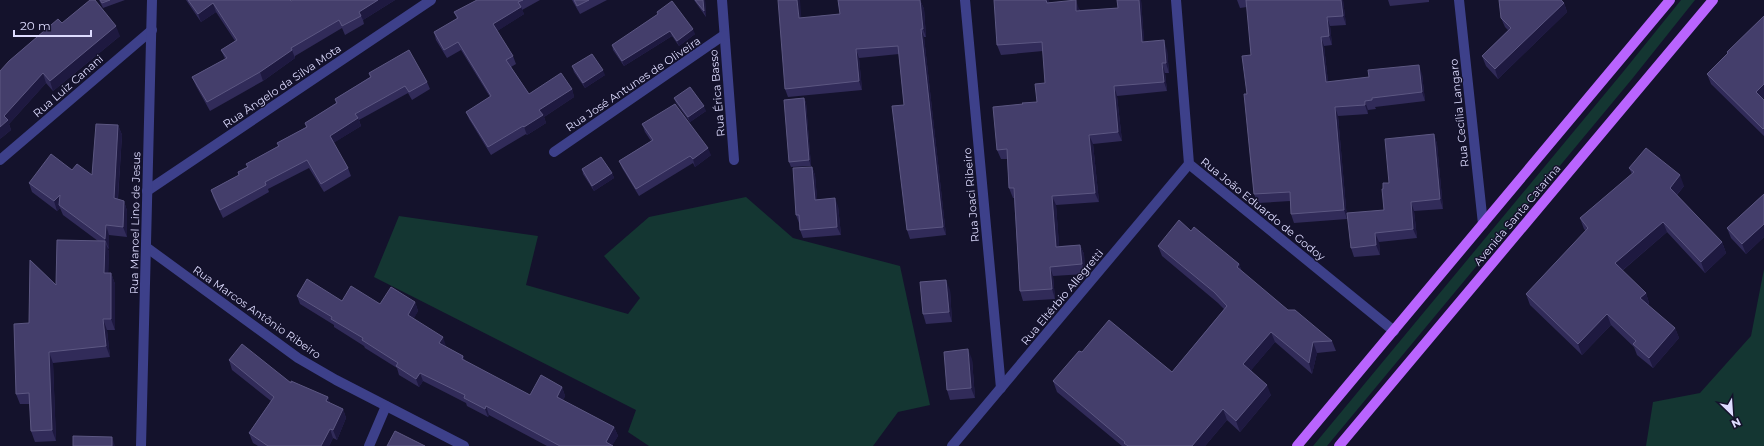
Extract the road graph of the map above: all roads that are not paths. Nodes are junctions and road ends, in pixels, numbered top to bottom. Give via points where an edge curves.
1 (152, 0) edge
2 (431, 0) edge
3 (722, 0) edge
4 (965, 0) edge
5 (1176, 0) edge
6 (1459, 0) edge
7 (1670, 0) edge
8 (1713, 0) edge
9 (152, 30) junction
10 (724, 36) junction
11 (554, 152) dead end
12 (0, 160) edge
13 (734, 160) dead end
14 (1189, 164) junction
15 (147, 191) junction
16 (1483, 224) junction
17 (146, 247) junction
18 (1394, 331) junction
19 (1001, 388) junction
20 (386, 406) junction
21 (141, 446) edge
22 (369, 446) edge
23 (464, 446) edge
24 (952, 446) edge
25 (1297, 446) edge
26 (1340, 446) edge

1 - 9 street, Rua Manoel Lino de Jesus
2 - 15 street, Rua Ângelo da Silva Mota
3 - 10 street, Rua Érica Basso
4 - 19 street, Rua Joaci Ribeiro
5 - 14 street, Rua João Eduardo de Godoy
6 - 16 street, Rua Cecília Langaro
7 - 16 main road, Avenida Santa Catarina
8 - 26 main road, Avenida Santa Catarina
9 - 12 street, Rua Luiz Canani
9 - 15 street, Rua Manoel Lino de Jesus
10 - 11 street, Rua José Antunes de Oliveira
10 - 13 street, Rua Érica Basso
14 - 18 street, Rua João Eduardo de Godoy
14 - 19 street, Rua Eltérbio Allegretti
15 - 17 street, Rua Manoel Lino de Jesus
16 - 18 main road, Avenida Santa Catarina
17 - 20 street, Rua Marcos Antônio Ribeiro via 298,358
17 - 21 street, Rua Manoel Lino de Jesus
18 - 25 main road, Avenida Santa Catarina
19 - 24 street, Rua Eltérbio Allegretti
20 - 22 street
20 - 23 street, Rua Marcos Antônio Ribeiro

